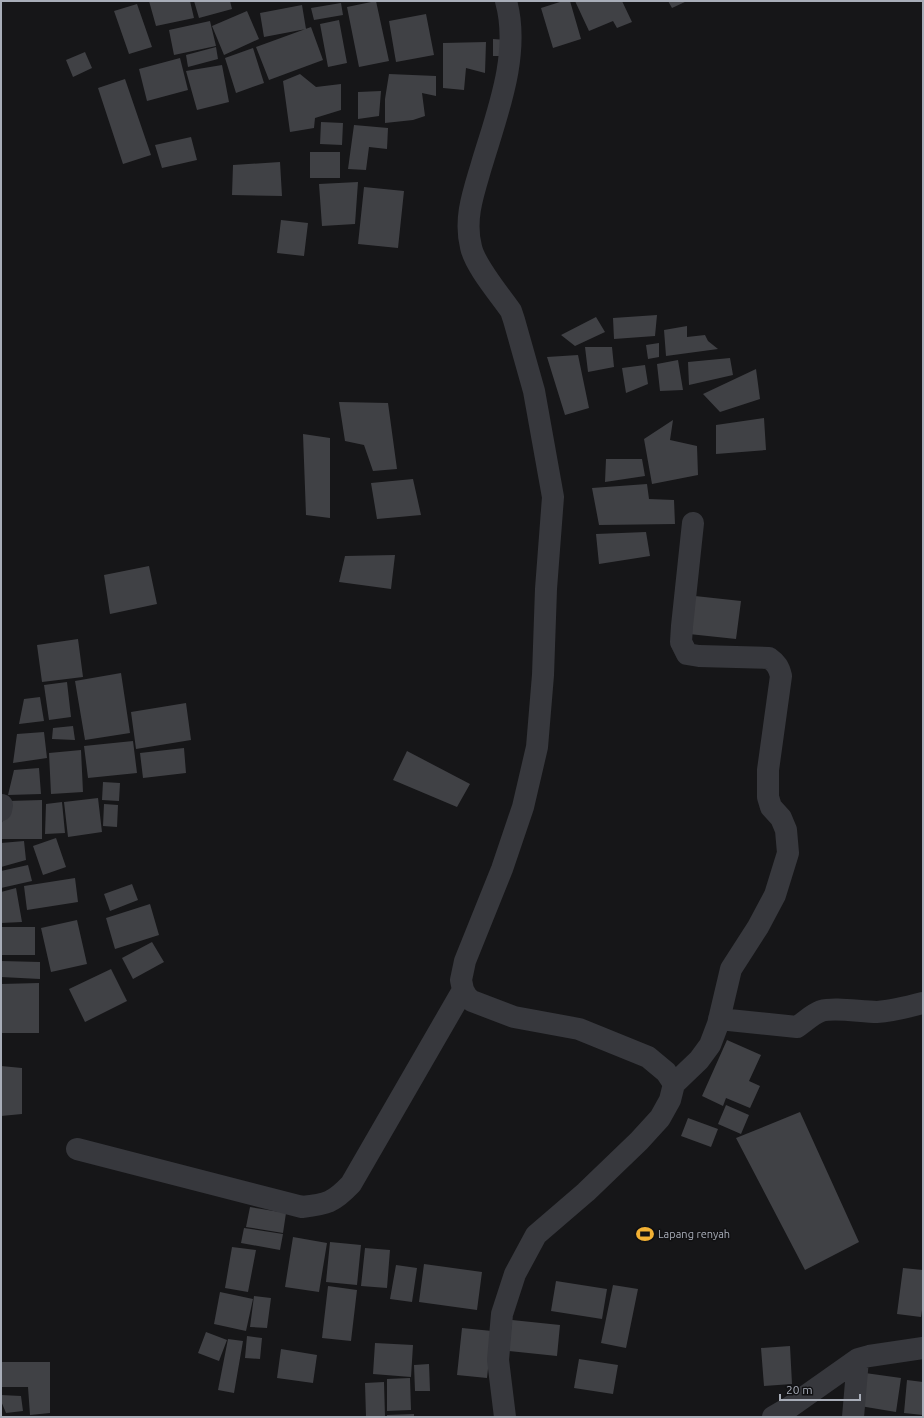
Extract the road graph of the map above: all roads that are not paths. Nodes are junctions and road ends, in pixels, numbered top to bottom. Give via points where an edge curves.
1 (506, 1) edge
2 (693, 523) dead end
3 (463, 990) junction
4 (923, 1002) edge
5 (719, 1019) junction
6 (674, 1084) junction
7 (77, 1149) dead end
8 (923, 1348) edge
9 (858, 1359) junction
10 (505, 1417) edge
11 (773, 1417) edge
12 (853, 1417) edge

1 - 3 street via 510,31 509,61 504,89 471,200 468,222 471,248 476,261 514,320 534,391 553,497 537,747 523,807 466,961 461,980
2 - 5 street via 681,642 687,654 769,658 777,664 781,676 768,770 768,797 771,807 781,818 786,830 788,853 775,894 758,927 731,969
3 - 6 street via 472,1001 514,1017 579,1029 648,1057 666,1072
3 - 7 street via 351,1184 338,1198 322,1205 302,1207
4 - 5 street via 878,1012 822,1011 811,1015 797,1027
5 - 6 street via 710,1044 699,1060
6 - 10 street via 670,1100 660,1118 586,1192 536,1235 514,1274 502,1314 498,1360
8 - 9 street
9 - 11 street
9 - 12 street

